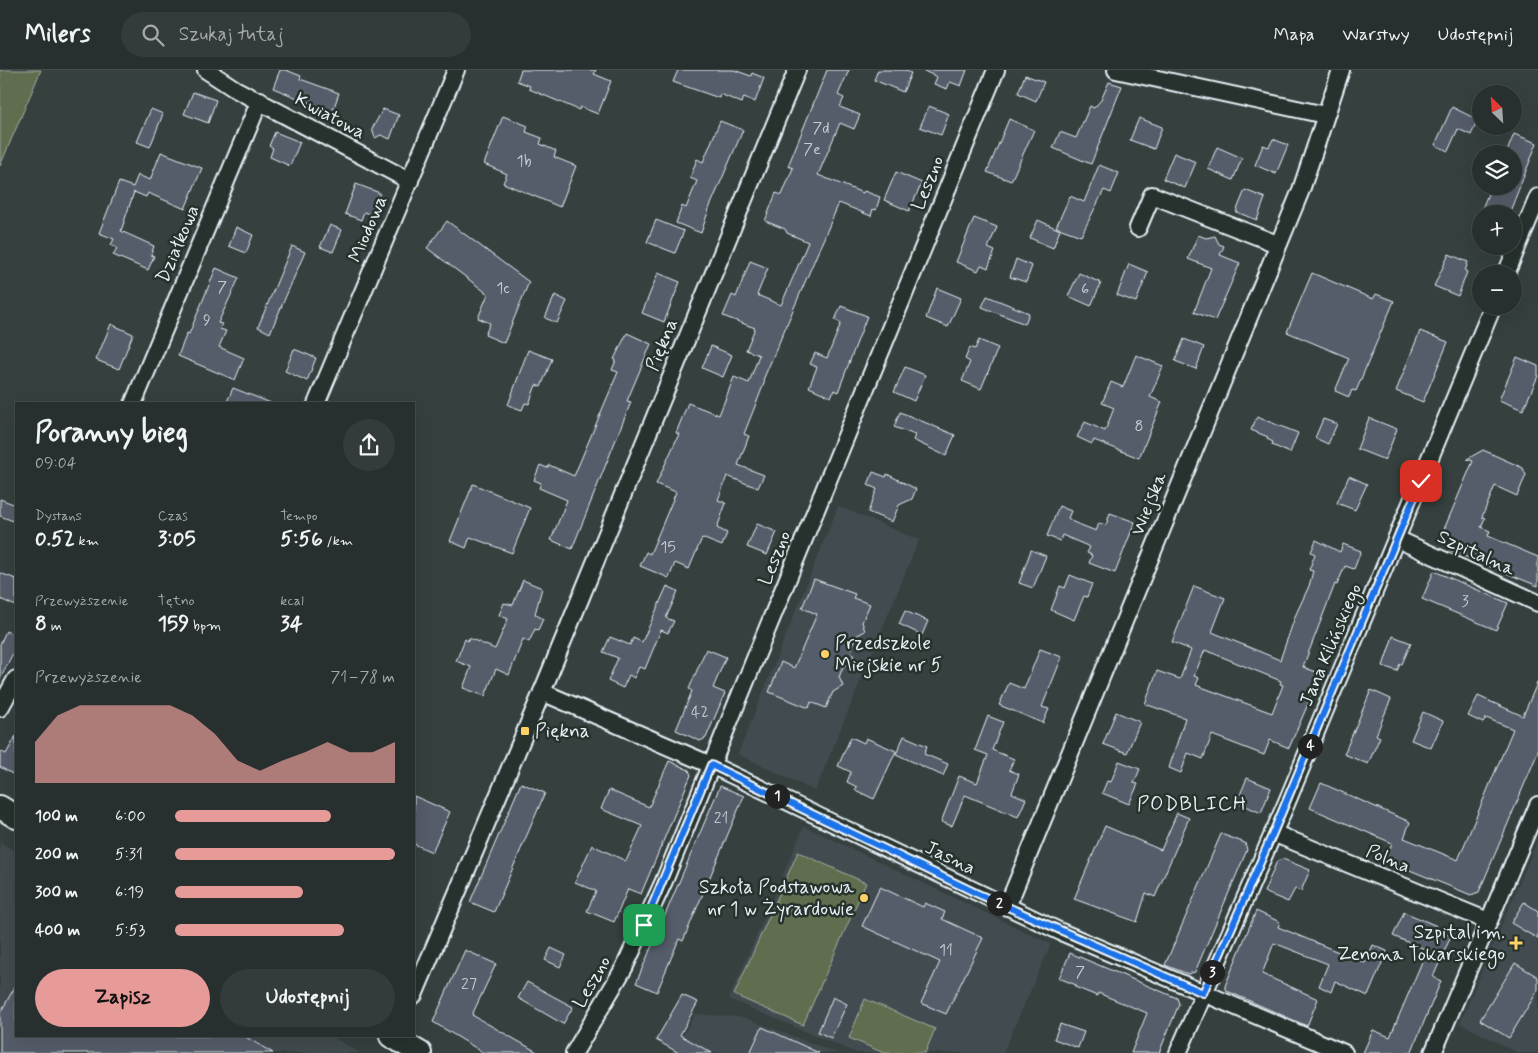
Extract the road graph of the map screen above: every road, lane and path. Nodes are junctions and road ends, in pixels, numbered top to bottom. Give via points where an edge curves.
1 (206, 70) edge
2 (456, 70) edge
3 (797, 70) edge
4 (996, 70) edge
5 (1116, 70) edge
6 (1341, 70) edge
7 (260, 100) junction
8 (1325, 114) junction
9 (410, 181) junction
10 (1538, 197) edge
11 (1138, 228) dead end
12 (1277, 244) junction
13 (1510, 265) edge
14 (1489, 315) edge
15 (134, 402) edge
16 (317, 402) edge
17 (1397, 539) junction
18 (1538, 603) edge
19 (15, 681) edge
20 (542, 692) junction
21 (0, 708) edge
22 (711, 765) junction
23 (1538, 805) edge
24 (0, 808) edge
25 (15, 816) edge
26 (1273, 833) junction
27 (1007, 907) junction
28 (1488, 921) junction
29 (415, 993) edge
30 (1203, 993) junction
31 (395, 1037) edge
32 (420, 1053) edge
33 (574, 1053) edge
34 (1178, 1053) edge
35 (1344, 1053) edge
36 (1433, 1053) edge

1 - 7 street, Kwiatowa via 235,89
2 - 9 street, Miodowa
3 - 20 street, Piękna
4 - 22 street, Leszno
5 - 8 street
6 - 8 street, Wiejska
7 - 9 street, Kwiatowa
7 - 15 street, Działkowa
8 - 12 street, Wiejska via 1301,190
9 - 16 street, Miodowa
10 - 13 street
11 - 12 street via 1152,195
12 - 27 street, Wiejska
14 - 17 street, Jana Kilińskiego
17 - 18 street, Szpitalna
17 - 26 street, Jana Kilińskiego
19 - 21 street
20 - 22 street, Jasna
20 - 29 street, Piękna
22 - 27 street, Jasna
22 - 33 street, Leszno via 624,968
23 - 28 street
24 - 25 street
26 - 28 street, Polna
26 - 30 street, Jana Kilińskiego
27 - 30 street, Jasna
28 - 36 street
30 - 34 street, Jana Kilińskiego
30 - 35 street, Jasna
31 - 32 street

